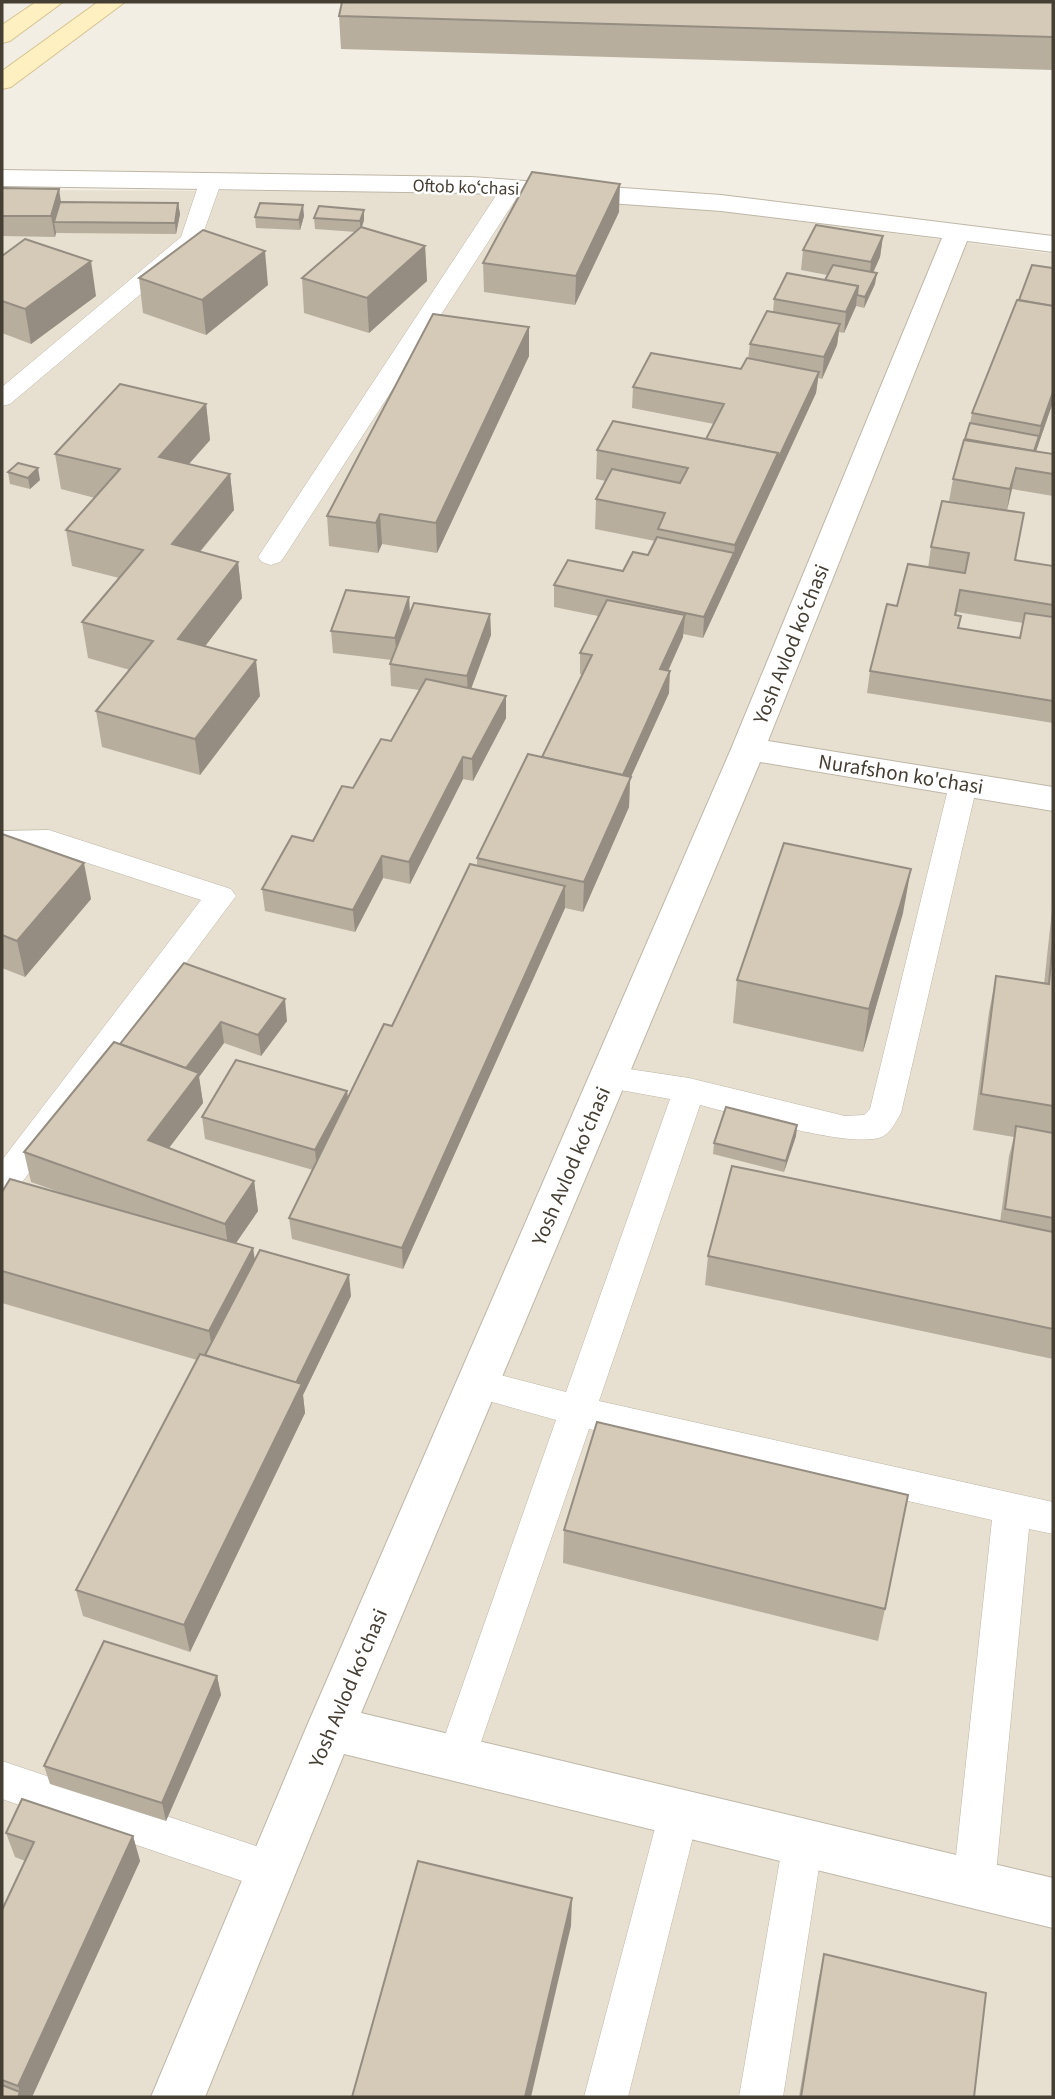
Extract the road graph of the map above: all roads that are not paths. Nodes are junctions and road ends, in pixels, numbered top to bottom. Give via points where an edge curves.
1 (51, 2) edge
2 (113, 2) edge
3 (2, 36) edge
4 (2, 82) edge
5 (2, 178) edge
6 (210, 183) junction
7 (513, 188) junction
8 (957, 233) junction
9 (1053, 244) edge
10 (13, 375) edge
11 (2, 399) edge
12 (271, 556) dead end
13 (748, 749) junction
14 (963, 785) junction
15 (1053, 799) edge
16 (2, 841) edge
17 (609, 1078) junction
18 (689, 1090) junction
19 (2, 1184) edge
20 (477, 1384) junction
21 (576, 1410) junction
22 (1012, 1508) junction
23 (1053, 1518) edge
24 (330, 1728) junction
25 (457, 1758) junction
26 (2, 1780) edge
27 (679, 1812) junction
28 (803, 1842) junction
29 (271, 1871) junction
30 (974, 1884) junction
31 (1053, 1903) edge
32 (178, 2097) edge
33 (606, 2097) edge
34 (761, 2097) edge

1 - 3 main road
2 - 4 main road
5 - 6 street, Oftob koʻchasi
6 - 7 street, Oftob koʻchasi
6 - 10 lane via 191,240
7 - 8 street, Oftob koʻchasi via 721,203
7 - 12 lane
8 - 9 street, Oftob koʻchasi
8 - 13 street, Yosh Avlod koʻchasi
10 - 11 lane
13 - 14 street, Nurafshon ko'chasi
13 - 17 street, Yosh Avlod koʻchasi
14 - 15 street, Nurafshon ko'chasi
14 - 18 lane via 885,1113 873,1128 845,1128
16 - 19 lane via 49,840 221,896
17 - 18 lane
17 - 20 street, Yosh Avlod koʻchasi
18 - 21 lane
20 - 21 lane
20 - 24 street, Yosh Avlod koʻchasi
21 - 22 lane
21 - 25 lane
22 - 23 lane
22 - 30 lane
24 - 25 street
24 - 29 street, Yosh Avlod koʻchasi
25 - 27 street
26 - 29 lane
27 - 28 street
27 - 33 lane
28 - 30 street
28 - 34 lane
29 - 32 street, Yosh Avlod koʻchasi
30 - 31 street

